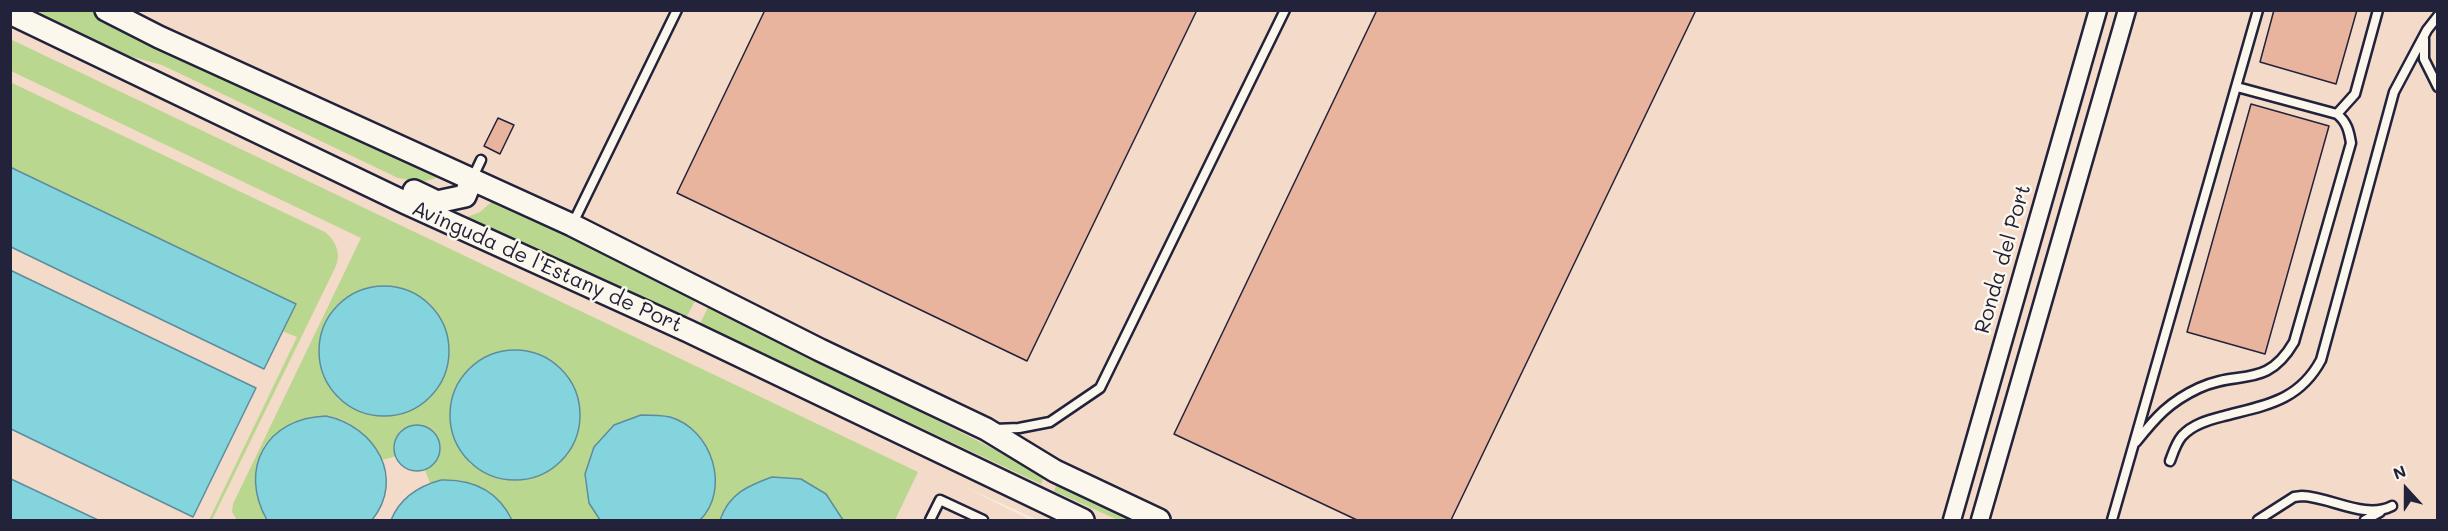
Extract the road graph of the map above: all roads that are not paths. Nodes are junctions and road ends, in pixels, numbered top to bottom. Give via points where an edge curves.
1 (106, 10) edge
2 (677, 10) edge
3 (1285, 10) edge
4 (2098, 10) edge
5 (2127, 10) edge
6 (2258, 10) edge
7 (2378, 10) edge
8 (10, 13) edge
9 (2438, 16) edge
10 (2427, 30) junction
11 (2237, 87) junction
12 (2438, 87) edge
13 (200, 104) junction
14 (2337, 114) junction
15 (481, 160) dead end
16 (472, 179) junction
17 (572, 225) junction
18 (986, 429) junction
19 (2136, 442) junction
20 (2170, 461) dead end
21 (930, 520) edge
22 (983, 520) edge
23 (1083, 520) edge
24 (1159, 520) edge
25 (1952, 520) edge
26 (1980, 520) edge
27 (2112, 520) edge
28 (2258, 520) edge
29 (2365, 520) edge

1 - 16 street, Avinguda de l'Estany de Port
2 - 17 lane
3 - 18 lane via 1100,388 1050,422
4 - 25 street, Ronda del Port
5 - 26 street
6 - 11 lane
7 - 14 lane via 2355,94
8 - 13 street, Avinguda de l'Estany de Port
9 - 10 lane
10 - 12 lane via 2424,59
10 - 20 lane via 2394,93 2321,360 2312,376 2301,387 2266,405 2194,426 2181,437
11 - 14 lane
11 - 19 lane
13 - 16 street via 224,100 437,202 465,196
13 - 23 street, Avinguda de l'Estany de Port
14 - 19 lane via 2344,120 2351,143 2295,342 2285,358 2270,370 2201,387 2163,409
15 - 16 lane
16 - 17 street, Avinguda de l'Estany de Port
17 - 18 street, Avinguda de l'Estany de Port
18 - 24 street, Avinguda de l'Estany de Port via 1055,471
19 - 27 lane
21 - 22 lane via 940,500
28 - 29 lane via 2302,496 2372,511 2388,508

